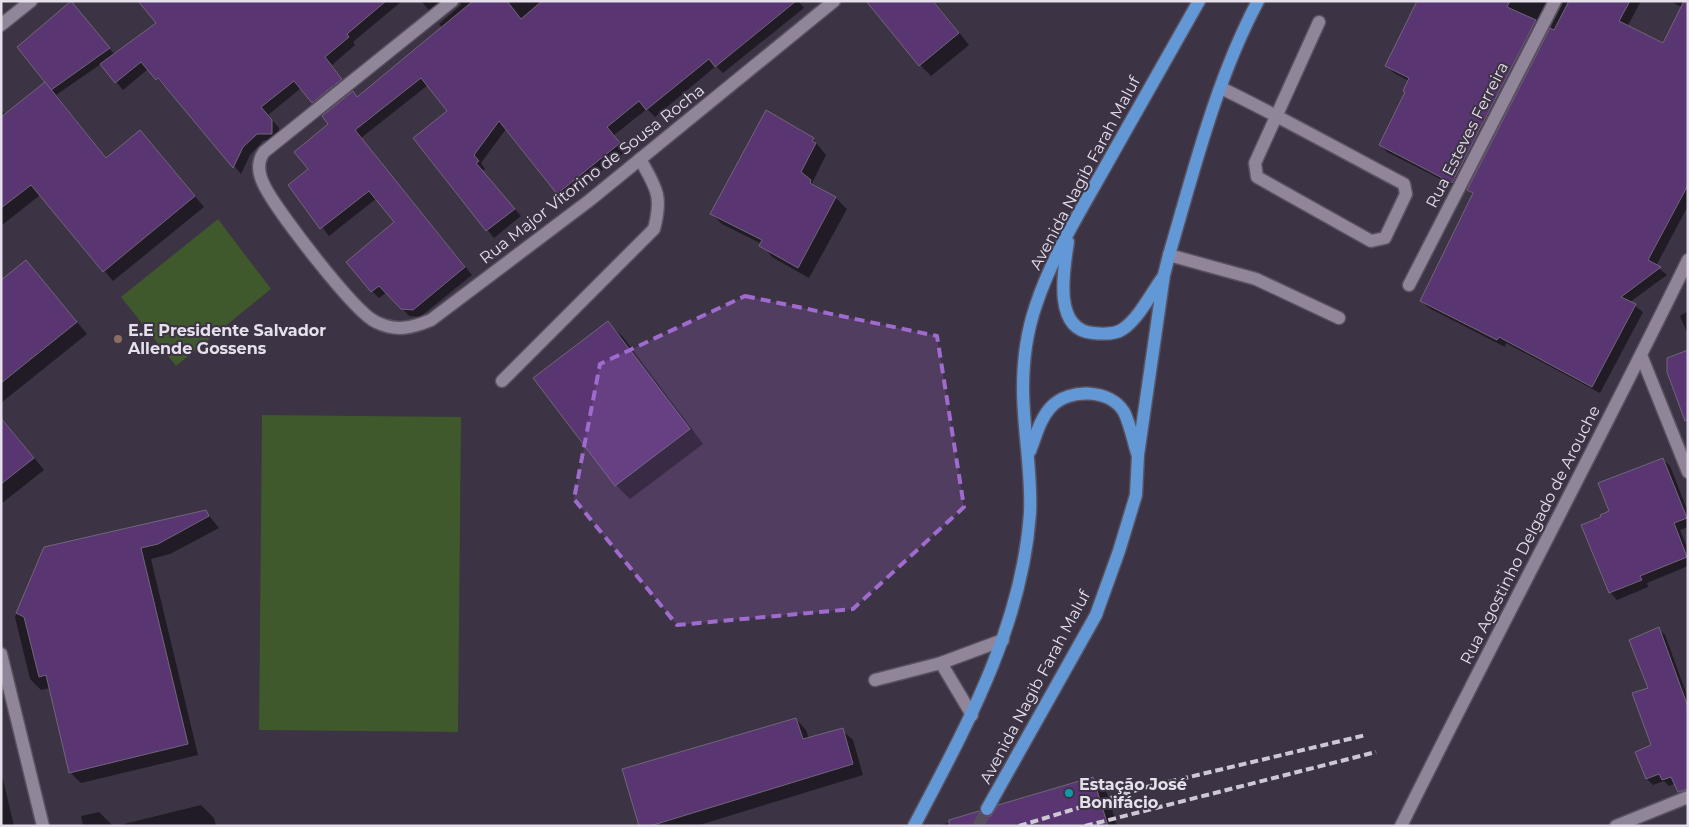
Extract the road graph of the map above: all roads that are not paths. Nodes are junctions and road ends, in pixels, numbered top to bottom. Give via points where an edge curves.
1 (31, 1) edge
2 (452, 1) edge
3 (834, 1) edge
4 (1199, 1) edge
5 (1258, 1) edge
6 (1555, 1) edge
7 (1319, 22) dead end
8 (1, 25) edge
9 (1222, 88) junction
10 (1275, 116) junction
11 (640, 158) junction
12 (1071, 227) junction
13 (1169, 255) junction
14 (1688, 260) edge
15 (1164, 275) junction
16 (1688, 284) edge
17 (1409, 285) dead end
18 (1673, 289) junction
19 (1339, 318) dead end
20 (1641, 355) junction
21 (502, 381) dead end
22 (1029, 454) junction
23 (1138, 455) junction
24 (1688, 472) edge
25 (1003, 640) junction
26 (1, 654) edge
27 (941, 663) junction
28 (875, 680) dead end
29 (972, 715) junction
30 (1688, 797) edge
31 (987, 809) tunnel mouth
32 (43, 826) edge
33 (914, 826) edge
34 (1401, 826) edge
35 (1616, 826) edge

1 - 8 street
2 - 11 street, Rua Major Vitorino de Sousa Rocha via 259,158 264,187 358,309 375,322 402,329 431,320 590,200
3 - 11 street, Rua Major Vitorino de Sousa Rocha
4 - 12 main road, Avenida Nagib Farah Maluf
5 - 9 main road, Avenida Nagib Farah Maluf
6 - 17 street, Rua Esteves Ferreira
7 - 10 street
9 - 10 street
9 - 13 main road, Avenida Nagib Farah Maluf via 1205,131
10 - 10 street via 1404,184 1406,194 1385,238 1371,241 1257,177 1255,164
11 - 21 street via 657,189 659,208 654,229
12 - 15 main road via 1063,276 1064,305 1070,320 1090,333 1122,330 1136,316
12 - 22 main road, Avenida Nagib Farah Maluf via 1036,305 1027,341 1023,388
13 - 15 main road, Avenida Nagib Farah Maluf
13 - 19 street via 1256,279
14 - 18 street, Rua Agostinho Delgado de Arouche
15 - 23 main road, Avenida Nagib Farah Maluf
16 - 18 street
18 - 20 street, Rua Agostinho Delgado de Arouche
20 - 24 street
20 - 34 street, Rua Agostinho Delgado de Arouche
22 - 23 main road via 1041,422 1051,407 1064,397 1082,394 1114,400 1124,412
22 - 25 main road, Avenida Nagib Farah Maluf via 1030,511 1026,558
23 - 31 main road, Avenida Nagib Farah Maluf via 1136,495 1120,551 1096,615
25 - 27 street
25 - 29 main road, Avenida Nagib Farah Maluf
26 - 32 street
27 - 28 street
27 - 29 street
29 - 33 main road, Avenida Nagib Farah Maluf
30 - 35 street

